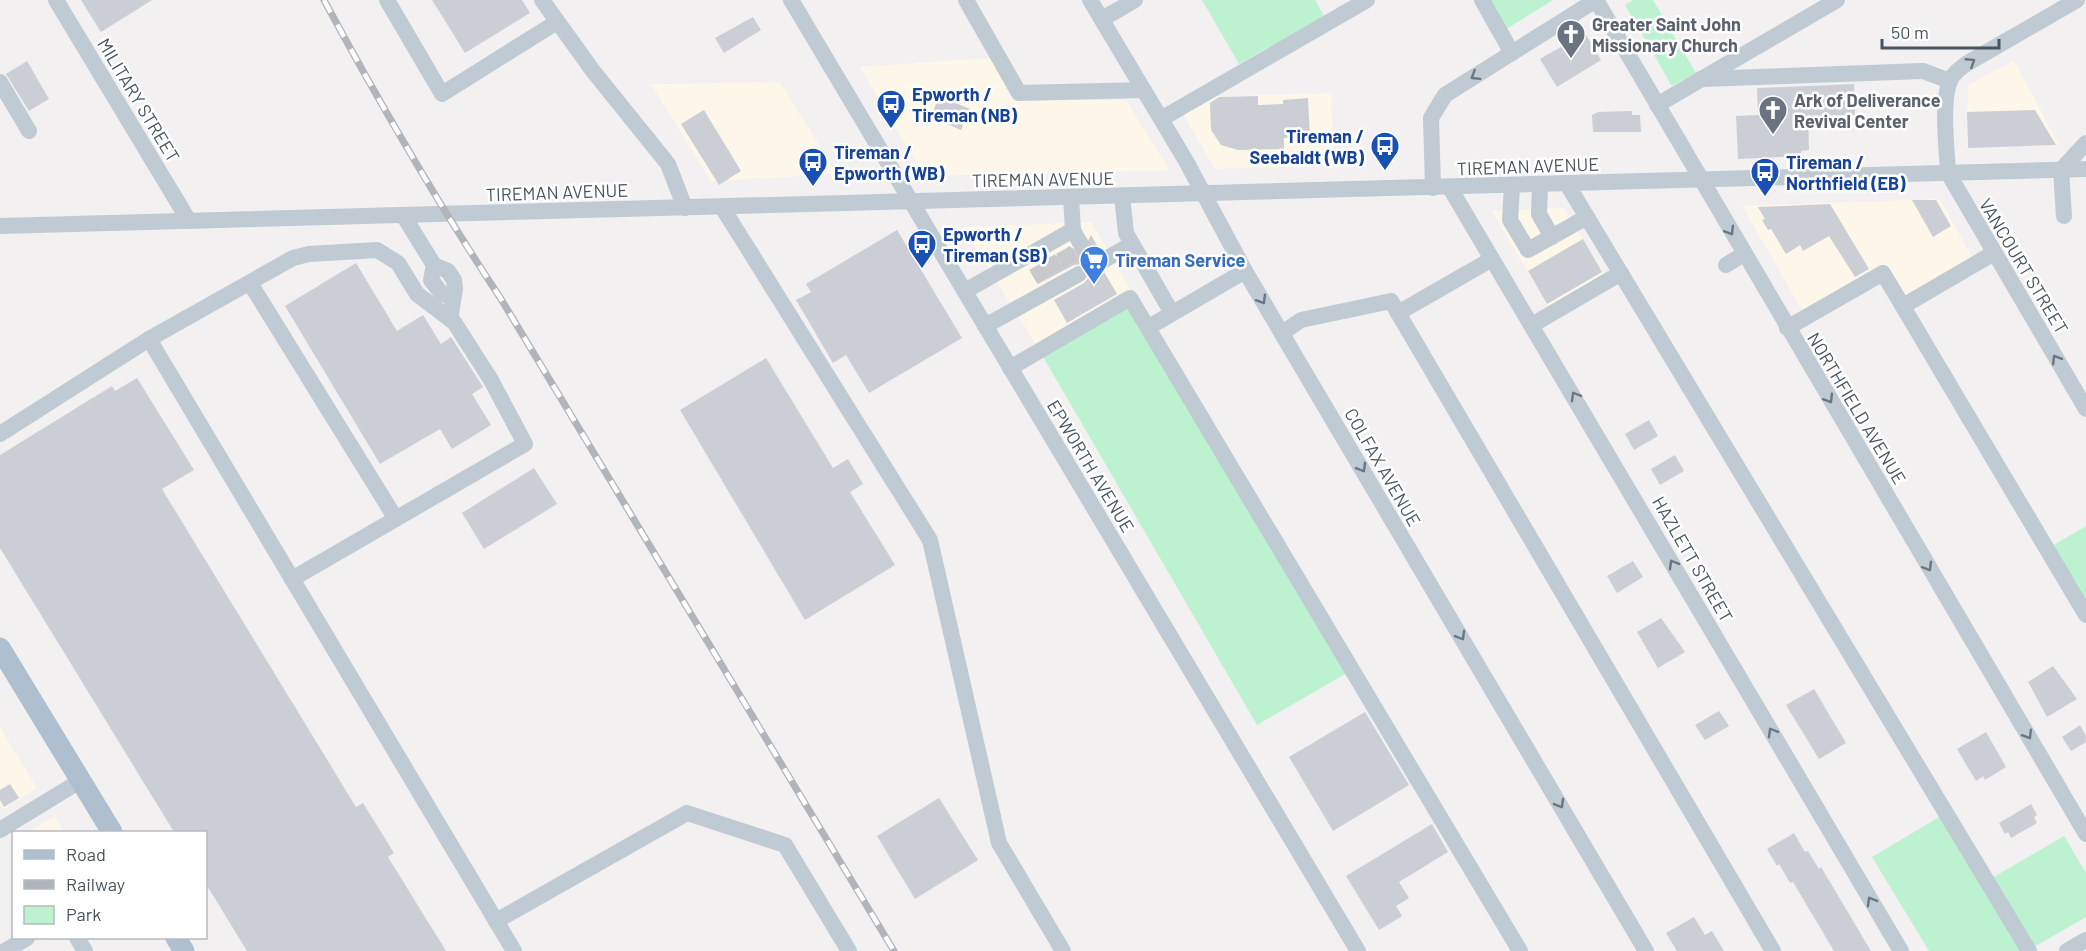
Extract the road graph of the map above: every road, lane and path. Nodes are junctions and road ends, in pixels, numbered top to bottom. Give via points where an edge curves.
1 (56, 0) edge
2 (387, 0) edge
3 (543, 0) edge
4 (791, 0) edge
5 (966, 0) edge
6 (1090, 0) edge
7 (1136, 0) edge
8 (1367, 0) edge
9 (1482, 0) edge
10 (1596, 0) edge
11 (1838, 0) edge
12 (2077, 0) edge
13 (1102, 20) junction
14 (557, 22) junction
15 (1512, 53) junction
16 (1701, 79) junction
17 (1950, 81) junction
18 (0, 82) edge
19 (1144, 90) junction
20 (1657, 105) junction
21 (1161, 119) junction
22 (29, 131) dead end
23 (2086, 143) edge
24 (2086, 169) edge
25 (2061, 170) junction
26 (1948, 173) junction
27 (1702, 180) junction
28 (1567, 184) junction
29 (1540, 185) junction
30 (1512, 186) junction
31 (1433, 188) junction
32 (1450, 188) junction
33 (1203, 195) junction
34 (1122, 196) junction
35 (1071, 198) junction
36 (911, 201) junction
37 (722, 207) junction
38 (685, 208) junction
39 (403, 215) junction
40 (2064, 216) dead end
41 (1587, 217) junction
42 (189, 221) junction
43 (0, 226) edge
44 (1552, 237) junction
45 (1132, 244) junction
46 (1994, 253) junction
47 (1744, 254) junction
48 (1492, 259) junction
49 (1726, 266) dead end
50 (1245, 271) junction
51 (1621, 273) junction
52 (250, 283) junction
53 (965, 291) junction
54 (1903, 306) junction
55 (1169, 308) dead end
56 (1398, 313) junction
57 (450, 319) junction
58 (1532, 324) junction
59 (986, 326) junction
60 (1149, 327) junction
61 (1787, 328) junction
62 (1282, 333) junction
63 (149, 339) junction
64 (1010, 368) junction
65 (2086, 409) edge
66 (0, 434) edge
67 (396, 519) junction
68 (292, 579) junction
69 (2086, 615) edge
70 (0, 648) edge
71 (80, 781) junction
72 (5, 828) edge
73 (111, 831) edge
74 (2086, 834) edge
75 (496, 921) junction
76 (25, 939) edge
77 (2086, 940) edge
78 (5, 951) edge
79 (514, 951) edge
80 (849, 951) edge
81 (1063, 951) edge
82 (1358, 951) edge
83 (1520, 951) edge
84 (1646, 951) edge
85 (1773, 951) edge
86 (1901, 951) edge
87 (2029, 951) edge
88 (2067, 951) edge

1 - 42 street, MILITARY STREET
2 - 14 street via 442,94
3 - 14 street
4 - 36 street, EPWORTH AVENUE
5 - 19 street via 1019,93
6 - 13 street, COLFAX AVENUE
7 - 13 street
8 - 21 street
9 - 15 street
10 - 15 street
10 - 20 street, NORTHFIELD AVENUE
11 - 16 street
17 -> 12 street via 1966,64
13 - 19 street, COLFAX AVENUE
14 - 38 street via 668,164
15 -> 31 street via 1444,95 1436,105 1431,118
16 - 17 street via 1923,71
16 - 20 street
17 - 26 street via 1946,96
18 - 22 street
19 - 21 street, COLFAX AVENUE
20 - 27 street, NORTHFIELD AVENUE
21 - 33 street, COLFAX AVENUE
23 - 25 street
24 - 25 street, TIREMAN AVENUE
25 - 26 street, TIREMAN AVENUE
25 - 40 street
26 - 27 street, TIREMAN AVENUE
26 - 46 street, VANCOURT STREET
27 - 28 street, TIREMAN AVENUE
27 -> 47 street, NORTHFIELD AVENUE
28 - 29 street, TIREMAN AVENUE
28 - 41 street
29 - 30 street, TIREMAN AVENUE
29 - 44 street via 1539,214
30 - 32 street, TIREMAN AVENUE
30 - 44 street via 1510,219 1528,250
31 - 32 street, TIREMAN AVENUE
31 - 33 street, TIREMAN AVENUE
32 - 48 street, HAZLETT STREET
33 - 34 street, TIREMAN AVENUE
33 - 50 street, COLFAX AVENUE
34 - 35 street, TIREMAN AVENUE
34 - 45 street via 1126,233
35 - 36 street, TIREMAN AVENUE
35 - 53 street via 1076,235
36 - 37 street, TIREMAN AVENUE
36 - 53 street, EPWORTH AVENUE
37 - 38 street, TIREMAN AVENUE
37 - 81 street via 930,540 999,843
38 - 39 street, TIREMAN AVENUE
39 - 42 street, TIREMAN AVENUE
39 - 57 street via 434,265 431,280 442,294 452,297
41 - 44 street
41 - 51 street
42 - 43 street, TIREMAN AVENUE
45 - 55 street
45 - 59 street via 1053,282
46 - 54 street
65 -> 46 street, VANCOURT STREET
47 - 49 street
47 - 61 street, NORTHFIELD AVENUE
48 - 56 street
48 - 58 street, HAZLETT STREET
50 - 60 street
50 -> 62 street, COLFAX AVENUE
51 - 58 street
51 - 87 street
52 - 57 street via 301,256 377,250 398,263 417,294
52 - 63 street
52 - 67 street
53 - 59 street, EPWORTH AVENUE
54 - 61 street via 1883,273
54 - 69 street
56 - 62 street via 1391,301 1301,320
56 - 85 street
57 - 67 street via 491,380 525,444
86 -> 58 street, HAZLETT STREET
59 - 64 street, EPWORTH AVENUE
60 - 64 street via 1130,298
60 - 83 street
61 -> 74 street, NORTHFIELD AVENUE
62 -> 84 street, COLFAX AVENUE
63 - 66 street
63 - 68 street
64 - 82 street, EPWORTH AVENUE
67 - 68 street
68 - 75 street
70 - 71 main road
71 - 72 street
71 - 73 main road
75 - 79 street
75 - 80 street via 687,813 786,845
76 - 78 street
77 - 88 street

